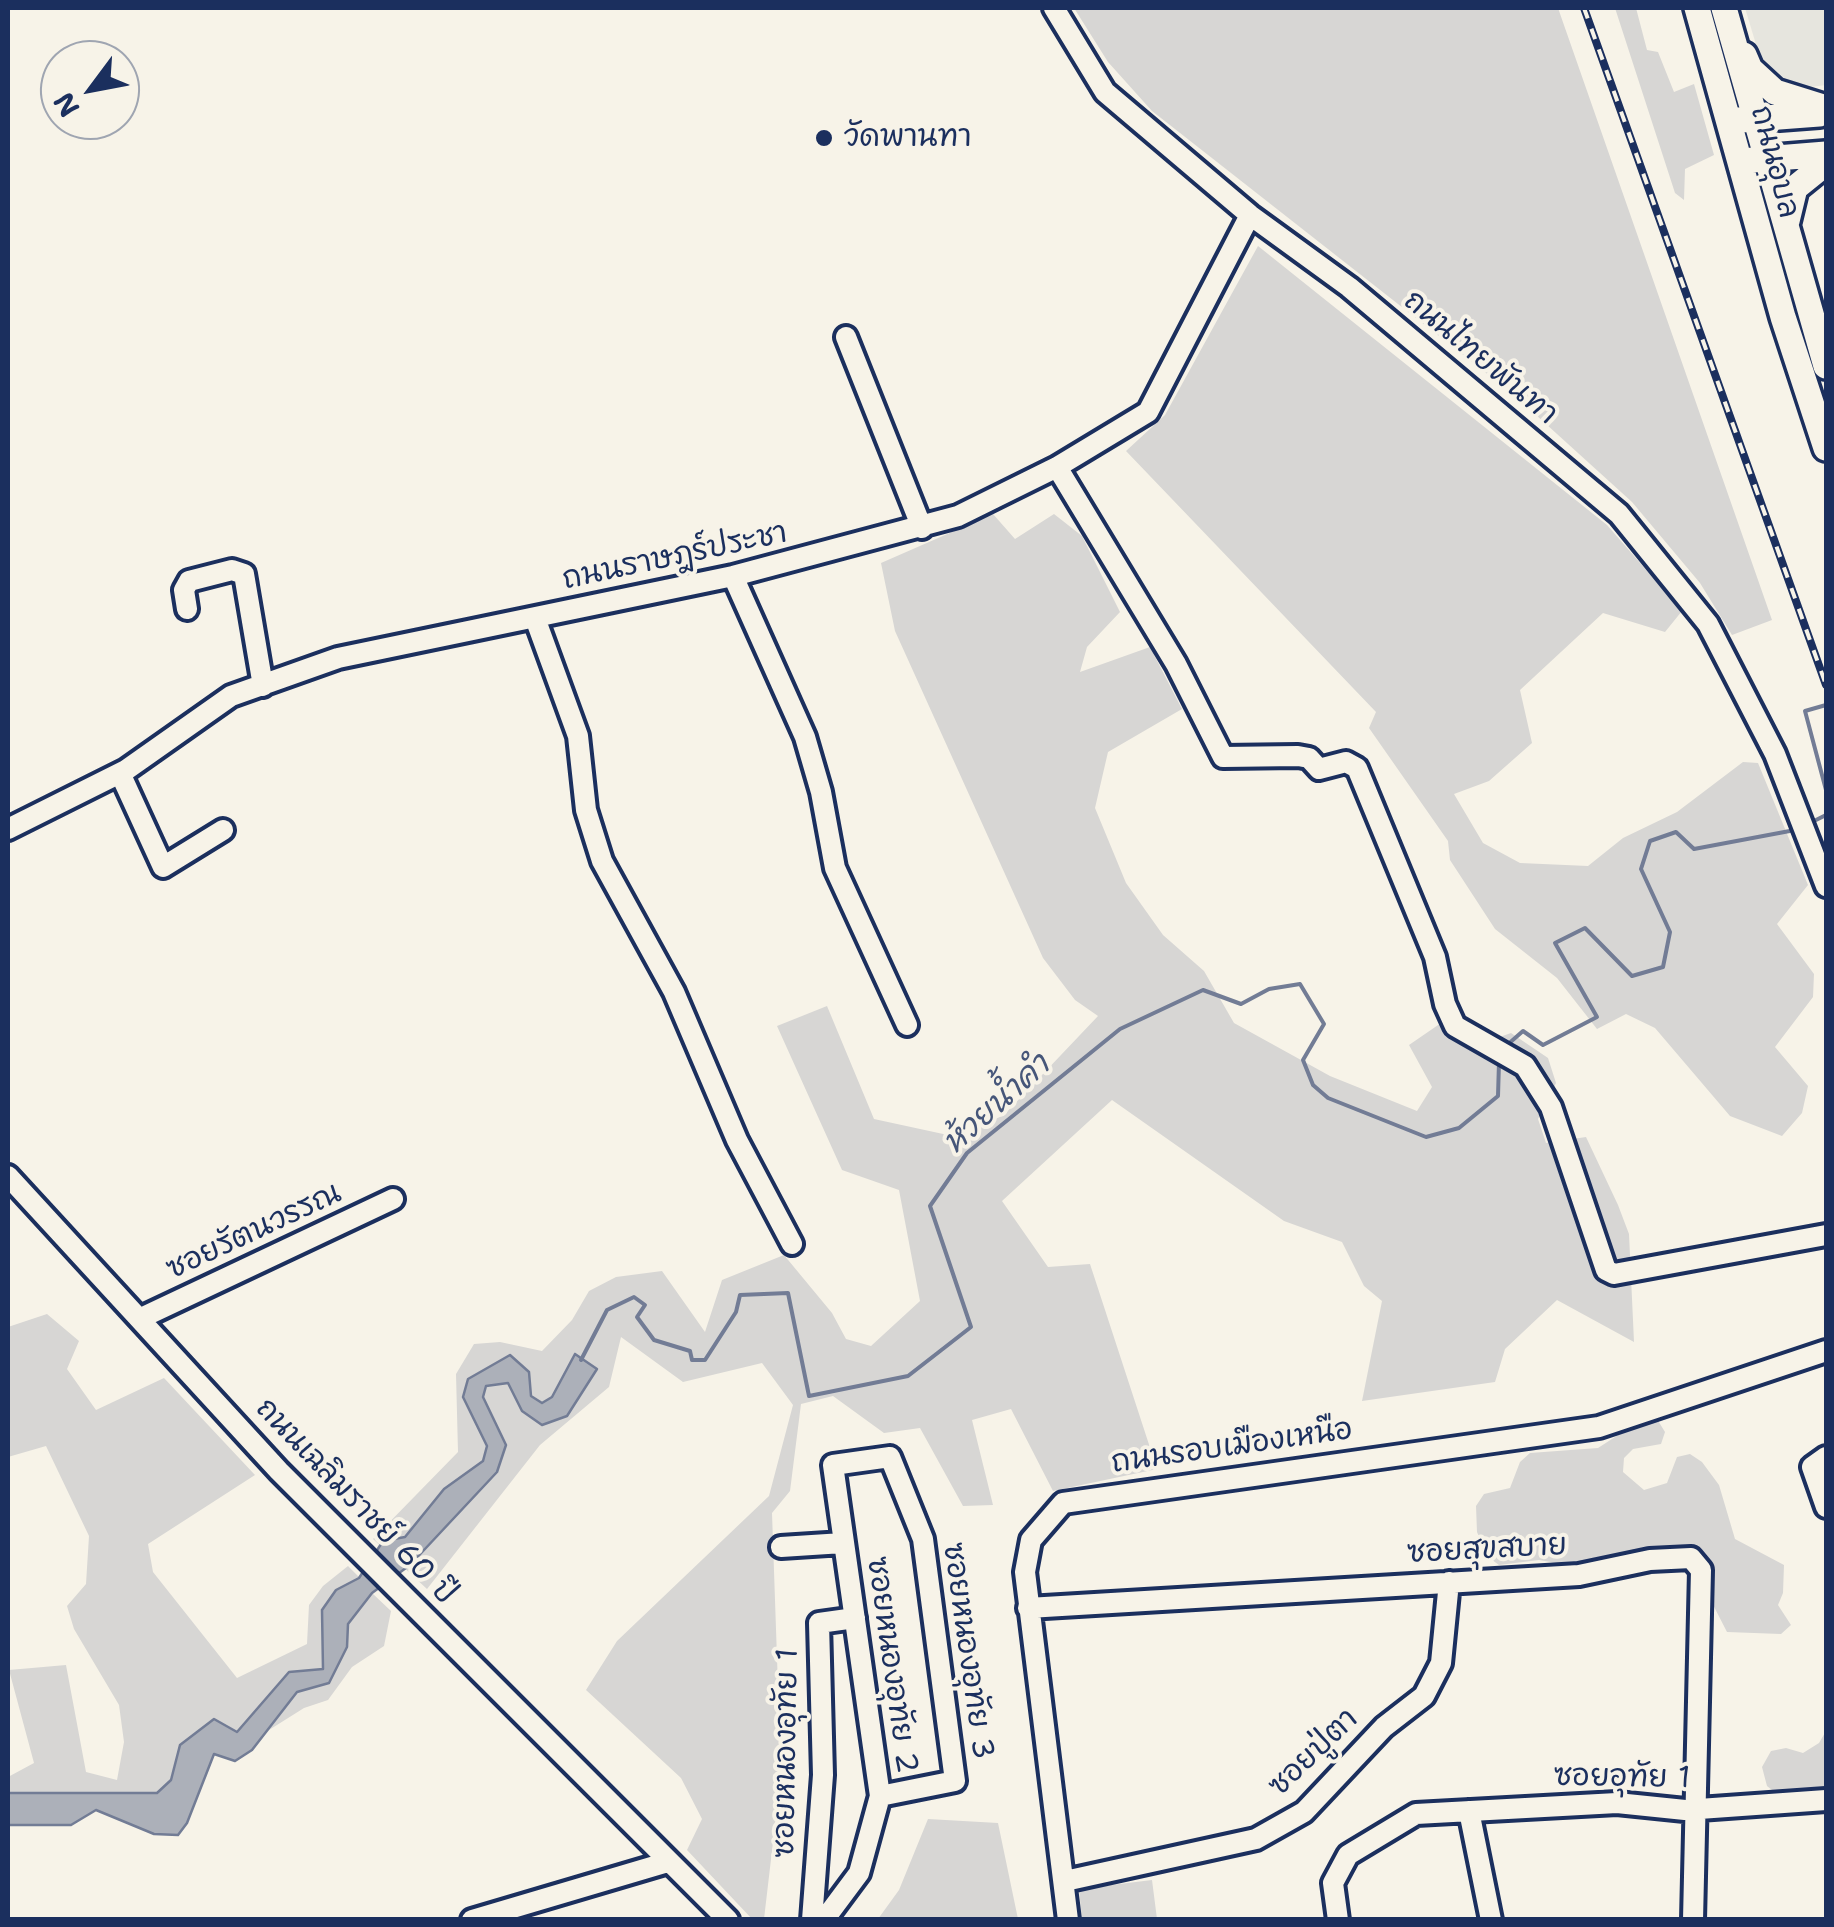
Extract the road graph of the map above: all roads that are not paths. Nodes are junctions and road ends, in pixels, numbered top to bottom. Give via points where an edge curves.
1 (1054, 8) edge
2 (1698, 8) edge
3 (1726, 16) edge
4 (1826, 111) edge
5 (1742, 120) junction
6 (1826, 154) edge
7 (1753, 159) junction
8 (1826, 163) edge
9 (1250, 215) junction
10 (1786, 228) junction
11 (846, 337) dead end
12 (1826, 366) edge
13 (1826, 448) edge
14 (1057, 467) junction
15 (922, 528) junction
16 (733, 576) junction
17 (187, 609) dead end
18 (535, 618) junction
19 (263, 686) junction
20 (120, 773) junction
21 (8, 828) edge
22 (223, 830) dead end
23 (1826, 886) edge
24 (907, 1025) dead end
25 (8, 1176) edge
26 (392, 1200) dead end
27 (1826, 1234) edge
28 (792, 1244) dead end
29 (140, 1318) junction
30 (1826, 1351) edge
31 (1820, 1462) edge
32 (832, 1465) joint
33 (1826, 1507) edge
34 (843, 1542) junction
35 (781, 1547) dead end
36 (1450, 1582) junction
37 (1028, 1608) junction
38 (854, 1618) junction
39 (880, 1796) junction
40 (1826, 1800) edge
41 (1696, 1810) junction
42 (1469, 1811) junction
43 (668, 1862) junction
44 (1066, 1881) junction
45 (472, 1920) edge
46 (728, 1920) edge
47 (812, 1920) edge
48 (824, 1920) edge
49 (1068, 1920) edge
50 (1338, 1920) edge
51 (1492, 1920) edge
52 (1693, 1920) edge

1 - 9 street, ถนนไทยพันทา via 1104,92
2 - 5 main road, ถนนอุบล
3 - 4 main road via 1750,68 1775,92
3 - 5 main road, ถนนอุบล
4 - 5 main road
5 - 7 main road, ถนนอุบล
6 - 7 main road
7 - 10 main road, ถนนอุบล
7 - 13 main road, ถนนอุบล via 1784,318
8 - 10 main road via 1796,188
9 - 14 street, ถนนราษฎร์ประชา via 1148,412
9 - 23 street, ถนนไทยพันทา via 1350,286 1620,514 1708,624 1800,812
10 - 12 main road, ถนนอุบล
11 - 15 street
14 - 15 street, ถนนราษฎร์ประชา
14 - 27 street via 1176,664 1223,757 1298,756 1320,769 1346,762 1357,768 1435,957 1455,1026 1525,1066 1551,1107 1606,1270 1716,1258
15 - 16 street, ถนนราษฎร์ประชา
16 - 18 street, ถนนราษฎร์ประชา
16 - 24 street via 805,737 834,868
17 - 19 street via 189,581 232,570 244,574
18 - 19 street, ถนนราษฎร์ประชา via 338,658
18 - 28 street via 578,736 586,810 602,862 674,992 737,1140
19 - 20 street, ถนนราษฎร์ประชา via 231,696
20 - 21 street, ถนนราษฎร์ประชา
20 - 22 street via 163,866
25 - 29 street, ถนนเฉลิมราชย์ 60 ปี
26 - 29 street, ซอยรัตนวรรณ
29 - 43 street, ถนนเฉลิมราชย์ 60 ปี via 279,1471
30 - 37 street, ถนนรอบเมืองเหนือ via 1598,1426 1063,1503 1031,1540
31 - 33 street
32 - 34 street, ซอยหนองอุทัย 2
32 - 39 street, ซอยหนองอุทัย 3 via 890,1457 923,1539 955,1780
34 - 35 street
34 - 38 street, ซอยหนองอุทัย 2
36 - 37 street, ซอยสุขสบาย
36 - 41 street, ซอยสุขสบาย via 1579,1576 1650,1560 1698,1562
36 - 44 street, ซอยปู่ตา via 1441,1663 1424,1696 1384,1726 1304,1812 1256,1839
37 - 44 street, ถนนรอบเมืองเหนือ
38 - 39 street, ซอยหนองอุทัย 2
38 - 47 street, ซอยหนองอุทัย 1 via 819,1623 823,1775
39 - 48 street, ซอยหนองอุทัย 2 via 859,1873
40 - 41 street, ซอยอุทัย 1
41 - 42 street, ซอยอุทัย 1 via 1616,1803
41 - 52 street
42 - 50 street, ซอยอุทัย 1 via 1416,1814 1348,1855 1332,1883
42 - 51 street
43 - 45 street
43 - 46 street, ถนนเฉลิมราชย์ 60 ปี
44 - 49 street, ถนนรอบเมืองเหนือ

